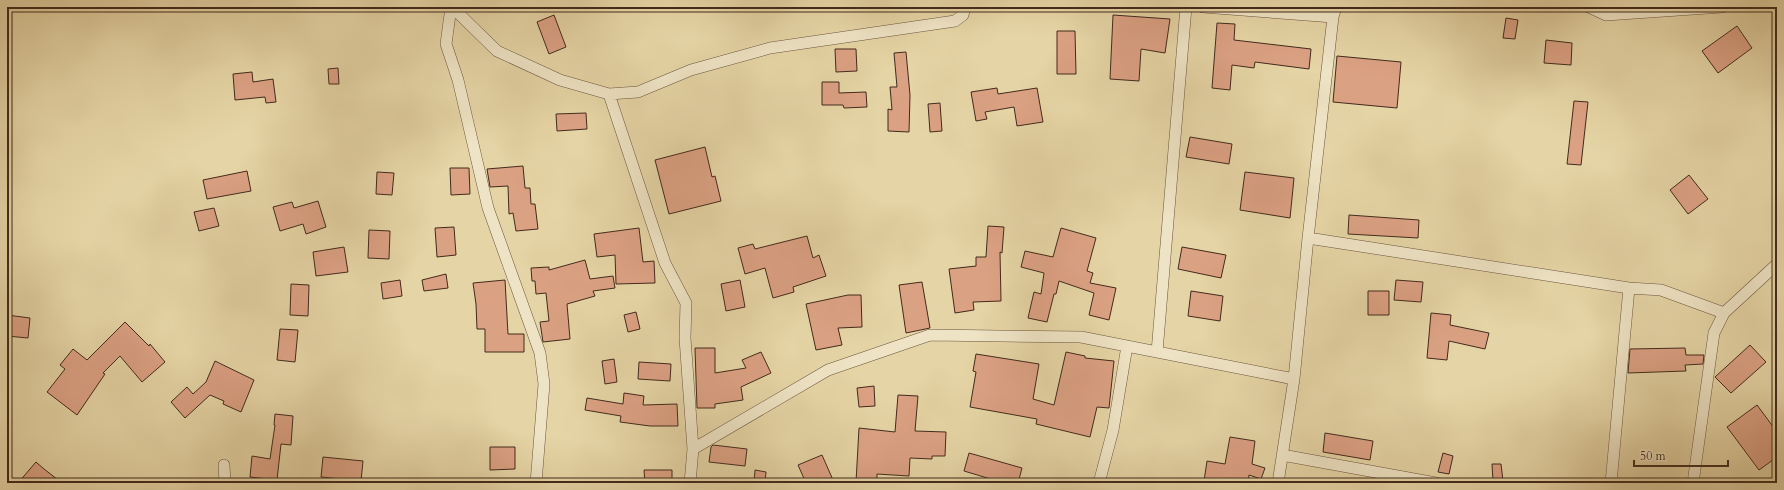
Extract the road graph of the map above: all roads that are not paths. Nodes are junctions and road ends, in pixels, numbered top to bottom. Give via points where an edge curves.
1 (452, 7) edge
2 (965, 7) edge
3 (1186, 7) edge
4 (1203, 7) edge
5 (1589, 7) edge
6 (1722, 7) edge
7 (1335, 12) edge
8 (609, 94) junction
9 (1308, 238) junction
10 (1777, 264) edge
11 (1629, 288) junction
12 (1724, 313) junction
13 (1127, 346) junction
14 (1157, 352) junction
15 (1294, 379) junction
16 (693, 449) junction
17 (1282, 455) junction
18 (224, 465) dead end
19 (225, 483) edge
20 (536, 483) edge
21 (690, 483) edge
22 (1099, 483) edge
23 (1278, 483) edge
24 (1436, 483) edge
25 (1611, 483) edge
26 (1693, 483) edge

1 - 8 street via 497,51 560,80
1 - 20 street via 446,44 458,80 488,208 540,353 544,384
2 - 8 street via 964,15 955,21 770,48 691,70 638,92
3 - 14 street
4 - 7 street
5 - 6 street via 1606,15
7 - 9 street
8 - 16 street via 665,263 686,304 685,338
9 - 11 street
9 - 15 street
10 - 12 street
11 - 12 street via 1661,290
11 - 25 street
12 - 26 street via 1714,333
13 - 14 street
13 - 16 street via 1081,337 930,335 828,370
13 - 22 street via 1113,430
14 - 15 street
15 - 17 street
16 - 21 street
17 - 23 street
17 - 24 street
18 - 19 street

